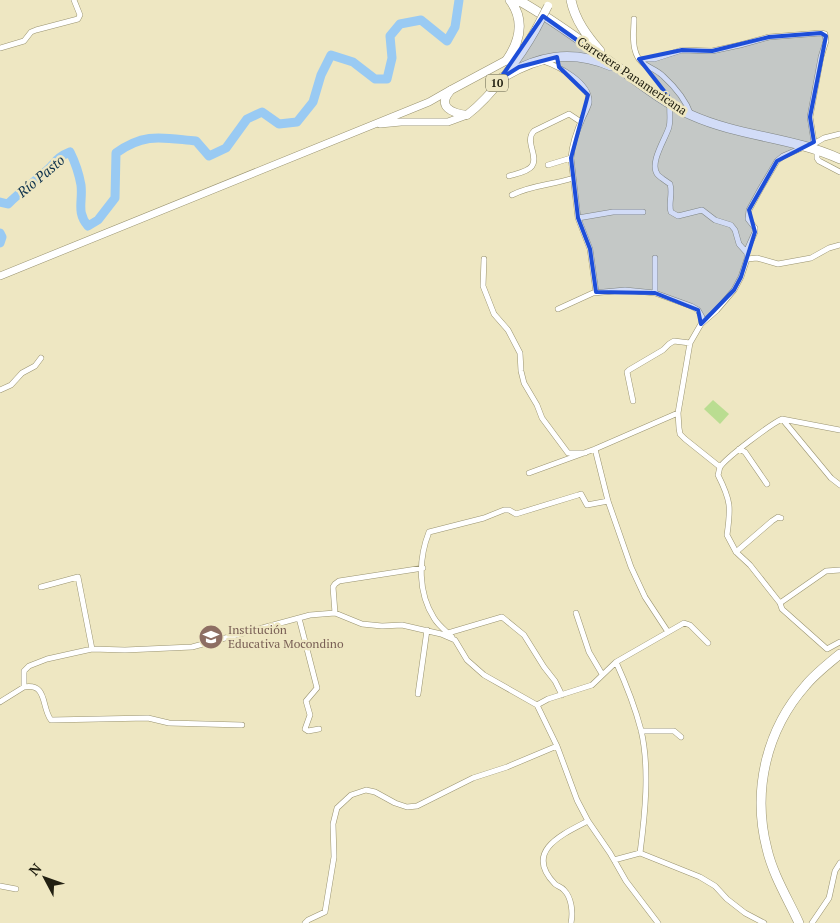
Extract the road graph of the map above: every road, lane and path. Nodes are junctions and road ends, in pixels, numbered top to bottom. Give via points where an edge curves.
1 (74, 0) edge
2 (510, 0) edge
3 (518, 0) edge
4 (570, 0) edge
5 (548, 3) edge
6 (634, 18) dead end
7 (0, 48) edge
8 (524, 48) junction
9 (561, 56) junction
10 (540, 59) junction
11 (639, 59) junction
12 (506, 60) junction
13 (609, 60) junction
14 (559, 67) junction
15 (625, 72) junction
16 (500, 79) junction
17 (451, 90) junction
18 (670, 104) junction
19 (467, 115) junction
20 (691, 115) junction
21 (581, 122) junction
22 (370, 126) junction
23 (840, 134) edge
24 (812, 146) junction
25 (571, 158) junction
26 (840, 159) edge
27 (548, 165) dead end
28 (840, 172) edge
29 (509, 176) dead end
30 (573, 178) junction
31 (512, 195) dead end
32 (643, 212) dead end
33 (578, 218) junction
34 (840, 245) edge
35 (747, 256) junction
36 (654, 258) dead end
37 (484, 259) dead end
38 (0, 276) edge
39 (596, 292) junction
40 (655, 293) junction
41 (558, 309) dead end
42 (701, 324) junction
43 (690, 343) junction
44 (41, 358) dead end
45 (0, 390) edge
46 (633, 401) dead end
47 (678, 413) junction
48 (782, 419) junction
49 (840, 430) edge
50 (739, 449) junction
51 (595, 450) junction
52 (585, 453) junction
53 (720, 467) junction
54 (529, 473) dead end
55 (767, 484) dead end
56 (840, 485) edge
57 (608, 501) junction
58 (782, 518) dead end
59 (736, 552) junction
60 (423, 568) junction
61 (840, 570) edge
62 (41, 586) dead end
63 (780, 603) junction
64 (335, 613) junction
65 (576, 613) dead end
66 (299, 618) junction
67 (427, 630) junction
68 (668, 632) junction
69 (448, 633) junction
70 (455, 640) junction
71 (840, 642) edge
72 (708, 643) dead end
73 (92, 649) junction
74 (840, 654) edge
75 (616, 662) junction
76 (602, 674) junction
77 (24, 687) junction
78 (418, 694) dead end
79 (562, 695) junction
80 (0, 702) edge
81 (537, 705) junction
82 (242, 725) dead end
83 (319, 729) dead end
84 (641, 732) junction
85 (681, 737) dead end
86 (557, 746) junction
87 (588, 821) junction
88 (640, 852) junction
89 (614, 860) junction
90 (840, 863) edge
91 (0, 886) edge
92 (16, 889) dead end
93 (305, 923) edge
94 (572, 923) edge
95 (658, 923) edge
96 (764, 923) edge
97 (799, 923) edge
98 (812, 923) edge

1 - 7 street via 80,15 78,19 36,30 24,41
2 - 12 highway via 520,28 518,40
3 - 13 highway, Carretera Panamericana
4 - 13 highway via 583,29
5 - 8 main road, 10, bridge
6 - 11 street via 635,51
8 - 12 main road, 10
8 - 16 main road, 10
9 - 10 highway
9 - 14 highway
9 - 15 highway via 592,60
10 - 14 street
10 - 16 highway
11 - 20 street via 644,66 662,75 687,103
11 - 24 street via 654,59 682,50 712,51 770,37 825,34 810,117
12 - 17 main road, 10
13 - 15 highway, Carretera Panamericana
14 - 21 street via 588,95 589,103
15 - 18 highway, Carretera Panamericana
16 - 19 main road, 10
17 - 19 main road via 446,96 447,108
17 - 22 main road, 10
18 - 20 highway, Carretera Panamericana
18 - 35 street via 670,124 659,148 655,168 658,175 670,184 672,212 678,216 702,210 715,220 731,225
19 - 22 main road, 10 via 448,122
20 - 24 highway, Carretera Panamericana via 726,129
21 - 25 street
21 - 29 street via 569,114 534,131 530,138 532,167
22 - 38 main road, 10
23 - 24 street via 824,138
24 - 26 highway, Carretera Panamericana
24 - 28 street via 819,161
24 - 35 street via 783,156 761,188 749,210 748,219 755,232
25 - 27 street
25 - 30 street
30 - 31 street
30 - 33 street
32 - 33 street via 613,212
33 - 39 street via 590,249
34 - 35 street via 810,258 778,264
35 - 42 street via 734,290
36 - 40 street
37 - 52 street via 484,286 494,314 508,330 520,353 524,383 542,418 568,452
39 - 40 street
39 - 41 street
40 - 42 street via 698,310
42 - 43 street
43 - 46 street via 674,341 627,372
43 - 47 street
44 - 45 street via 11,385
47 - 51 street
47 - 53 street via 680,434
48 - 49 street
48 - 50 street
48 - 56 street
50 - 53 street
50 - 55 street via 745,452
51 - 52 street
51 - 57 street
52 - 54 street
53 - 59 street via 718,475 728,496 730,520 727,535
57 - 60 street via 587,505 578,494 516,514 504,510 429,532
57 - 68 street via 638,584
58 - 59 street via 772,521
59 - 63 street
60 - 64 street via 339,581 333,587
60 - 69 street via 421,584 424,598 434,620
61 - 63 street via 826,571
62 - 73 street via 78,577
63 - 71 street via 786,614 827,649
64 - 66 street
64 - 67 street via 362,624
65 - 76 street via 589,652
66 - 73 street via 192,647
66 - 83 street via 317,688 306,701 310,715 305,729
67 - 70 street
67 - 78 street
68 - 72 street via 684,623
68 - 75 street
69 - 70 street
69 - 79 street via 502,617 524,635
70 - 81 street via 467,660 484,675
73 - 77 street via 29,666 24,671
74 - 97 highway via 806,684 785,713 767,754 762,780 762,827 767,851
75 - 76 street
75 - 84 street
76 - 79 street via 592,684
77 - 80 street
77 - 82 street via 38,689 50,720 148,718 169,723
79 - 81 street
81 - 86 street
84 - 85 street via 674,731
84 - 88 street via 645,815
86 - 87 street
86 - 93 street via 473,778 418,806 407,807 366,790 351,796 336,808 334,857 325,912
87 - 89 street
87 - 94 street via 550,844 544,853 548,874 570,899
88 - 89 street
88 - 96 street via 700,877 745,913
89 - 95 street
90 - 98 street via 835,870 829,898
91 - 92 street

